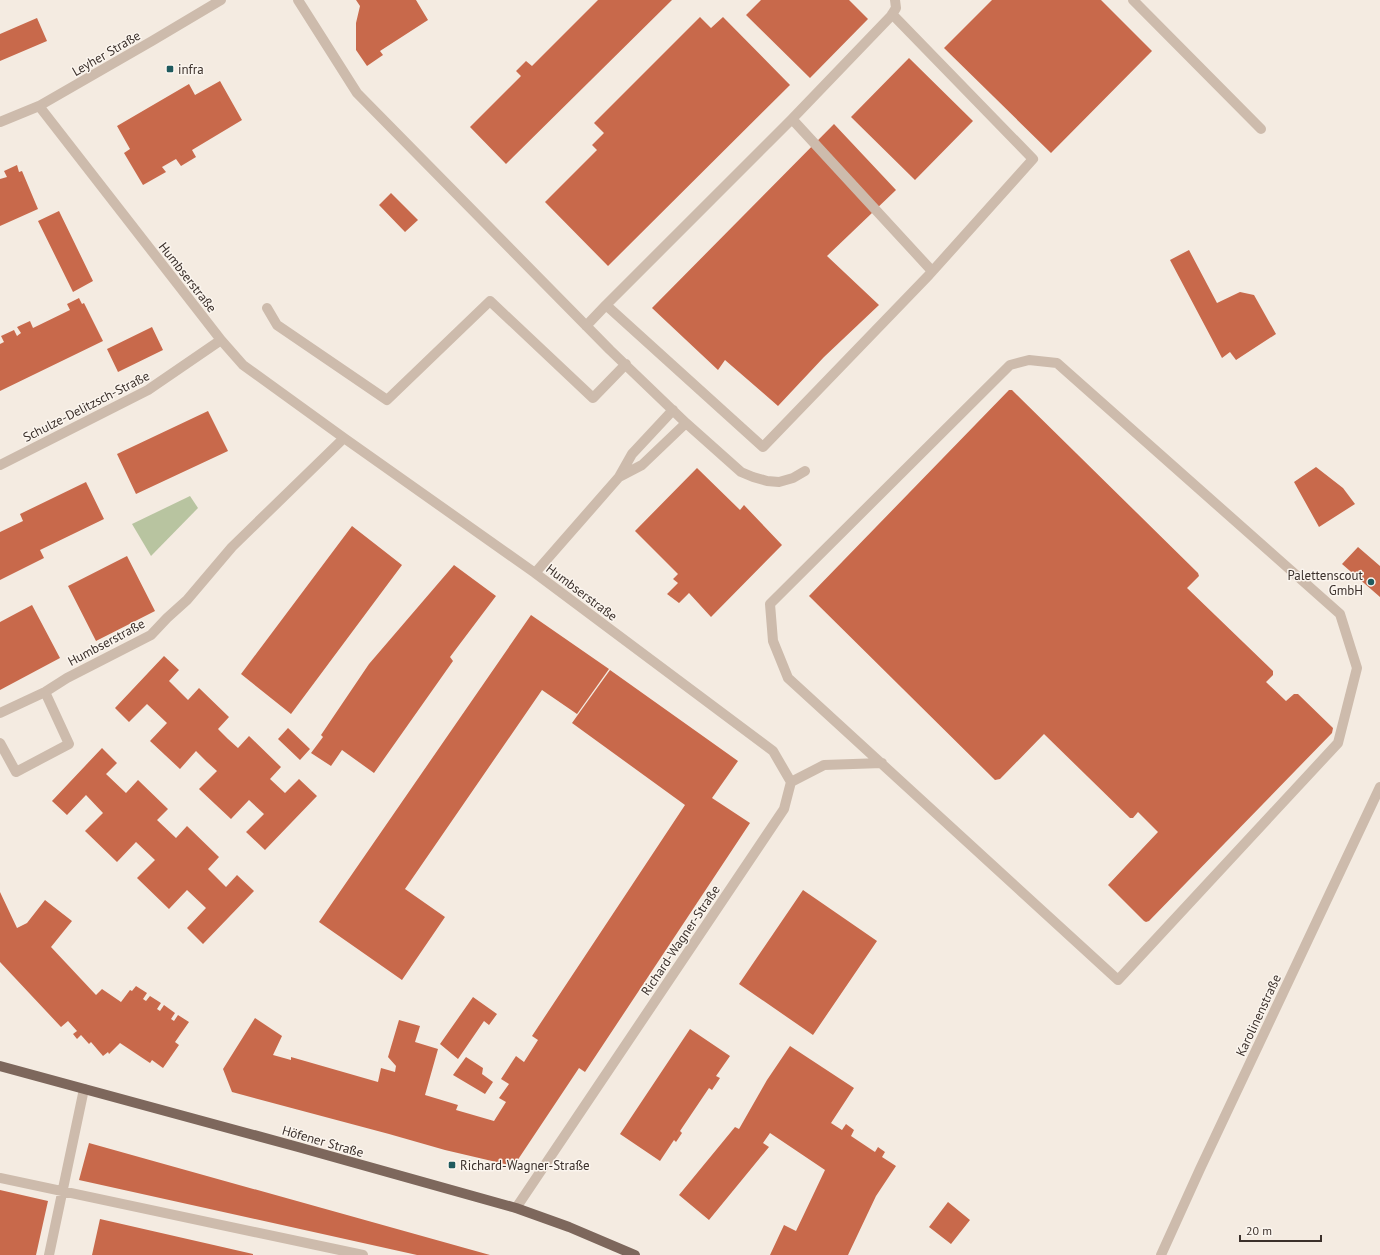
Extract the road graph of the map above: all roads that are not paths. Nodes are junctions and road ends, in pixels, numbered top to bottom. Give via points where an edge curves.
1 (221, 0) edge
2 (298, 0) edge
3 (895, 0) edge
4 (1133, 0) edge
5 (892, 14) junction
6 (39, 106) junction
7 (792, 119) junction
8 (0, 122) edge
9 (1261, 129) dead end
10 (932, 271) junction
11 (606, 305) junction
12 (267, 308) dead end
13 (586, 326) junction
14 (221, 340) junction
15 (626, 364) junction
16 (673, 410) junction
17 (686, 423) junction
18 (344, 438) junction
19 (0, 464) edge
20 (805, 471) dead end
21 (619, 477) junction
22 (535, 573) junction
23 (45, 692) junction
24 (0, 713) edge
25 (0, 743) edge
26 (882, 763) junction
27 (790, 782) junction
28 (1380, 788) edge
29 (0, 1066) edge
30 (84, 1089) junction
31 (0, 1178) edge
32 (62, 1192) junction
33 (516, 1208) junction
34 (49, 1255) edge
35 (363, 1255) edge
36 (635, 1255) edge
37 (1161, 1255) edge

1 - 6 street, Leyher Straße
2 - 13 street via 357,93
3 - 5 street via 896,8
4 - 9 street
5 - 7 street
5 - 10 street via 1034,159
6 - 8 street, Leyher Straße
6 - 14 street, Humbserstraße
7 - 10 street
7 - 11 street
10 - 11 street via 763,446
11 - 13 street
12 - 15 street via 277,325 387,400 490,301 593,398
13 - 15 street
14 - 18 street, Humbserstraße via 244,365
14 - 19 street, Schulze-Delitzsch-Straße via 148,390
15 - 16 street
16 - 17 street
16 - 21 street via 632,454
17 - 20 street via 741,472 752,477 779,482
17 - 21 street via 642,465
18 - 22 street, Humbserstraße
18 - 23 street, Humbserstraße via 232,547 187,600 151,635
21 - 22 street
22 - 27 street, Humbserstraße via 773,751
23 - 24 street, Humbserstraße
23 - 25 street via 69,744 16,772
26 - 26 street via 1118,980 1338,743 1358,668 1340,614 1057,363 1029,360 1010,365 770,604 773,641 788,678
26 - 27 street via 824,765
27 - 33 street, Richard-Wagner-Straße via 784,809
28 - 37 street, Karolinenstraße
29 - 30 main road, Höfener Straße
30 - 32 street
30 - 33 main road, Höfener Straße
31 - 32 street
32 - 34 street
32 - 35 street
33 - 36 main road, Höfener Straße

